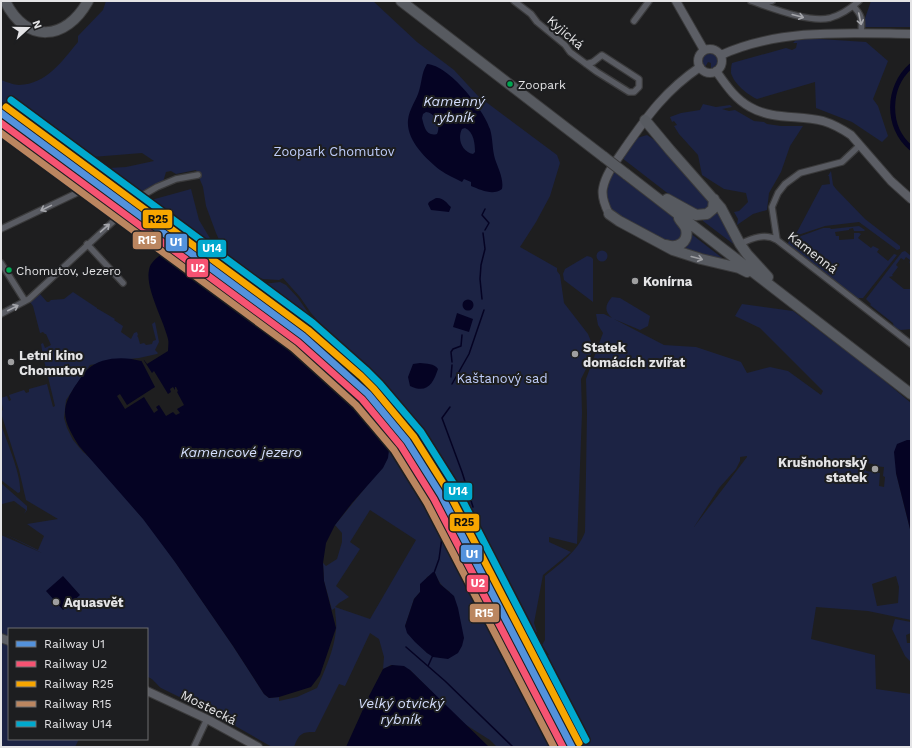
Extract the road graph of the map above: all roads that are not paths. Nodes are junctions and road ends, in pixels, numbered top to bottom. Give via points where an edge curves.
1 (5, 1) edge
2 (88, 1) edge
3 (401, 1) edge
4 (412, 1) edge
5 (514, 1) edge
6 (649, 1) edge
7 (676, 1) edge
8 (751, 1) edge
9 (772, 1) edge
10 (859, 1) edge
11 (761, 4) junction
12 (853, 6) junction
13 (634, 21) dead end
14 (861, 34) junction
15 (911, 34) edge
16 (704, 50) junction
17 (720, 55) junction
18 (586, 64) junction
19 (700, 67) junction
20 (716, 71) junction
21 (645, 120) junction
22 (860, 145) junction
23 (605, 155) junction
24 (627, 171) junction
25 (198, 175) dead end
26 (667, 199) junction
27 (714, 199) junction
28 (911, 199) edge
29 (673, 211) junction
30 (609, 214) joint
31 (118, 217) junction
32 (1, 229) edge
33 (777, 240) junction
34 (661, 243) junction
35 (87, 244) junction
36 (740, 244) junction
37 (1, 263) edge
38 (767, 279) junction
39 (123, 283) dead end
40 (25, 301) junction
41 (1, 314) edge
42 (911, 344) edge
43 (911, 387) edge
44 (911, 394) edge
45 (148, 691) edge
46 (207, 719) junction
47 (194, 747) edge
48 (258, 747) edge

1 - 2 highway via 23,25 42,32 59,30 72,22
3 - 23 highway
4 - 23 highway via 515,79
5 - 18 street, Kyjická
6 - 13 street
7 - 16 street
8 - 11 street
9 - 11 street
10 - 12 street
11 -> 12 street via 812,19 840,15
12 -> 14 street via 861,18
14 - 15 street
14 - 17 street via 813,33 780,37
16 - 17 street via 715,50
16 - 19 street via 699,56
17 - 20 street via 721,66
18 - 18 street, Kyjická via 629,92 634,92 639,87 639,79 602,55
19 - 20 street via 705,72
19 - 21 street via 677,83
20 - 22 street via 733,94 751,108 771,115 828,123 843,130
21 - 27 highway
21 - 30 street via 605,180 602,195
22 - 28 street via 891,181
22 - 33 street, Kamenná via 842,162 800,173 785,184 772,207
23 - 24 highway, bridge
24 - 26 highway
24 - 29 highway
25 - 31 street via 176,179 157,187 126,205
26 - 27 highway via 696,215 707,214 713,208
26 - 38 highway
27 - 36 highway
29 - 34 highway via 686,227 686,238 677,246 671,247
29 - 38 highway
30 - 34 highway
31 -> 32 street via 81,191
35 -> 31 street
33 - 36 street via 765,236
33 - 42 street, Kamenná
34 -> 38 highway via 682,254 739,268
35 - 39 street
35 - 40 street
36 - 38 highway
37 - 40 street
38 - 43 highway
38 - 44 highway
41 -> 40 street
45 - 46 street, Mostecká
46 - 47 street
46 - 48 street, Mostecká

